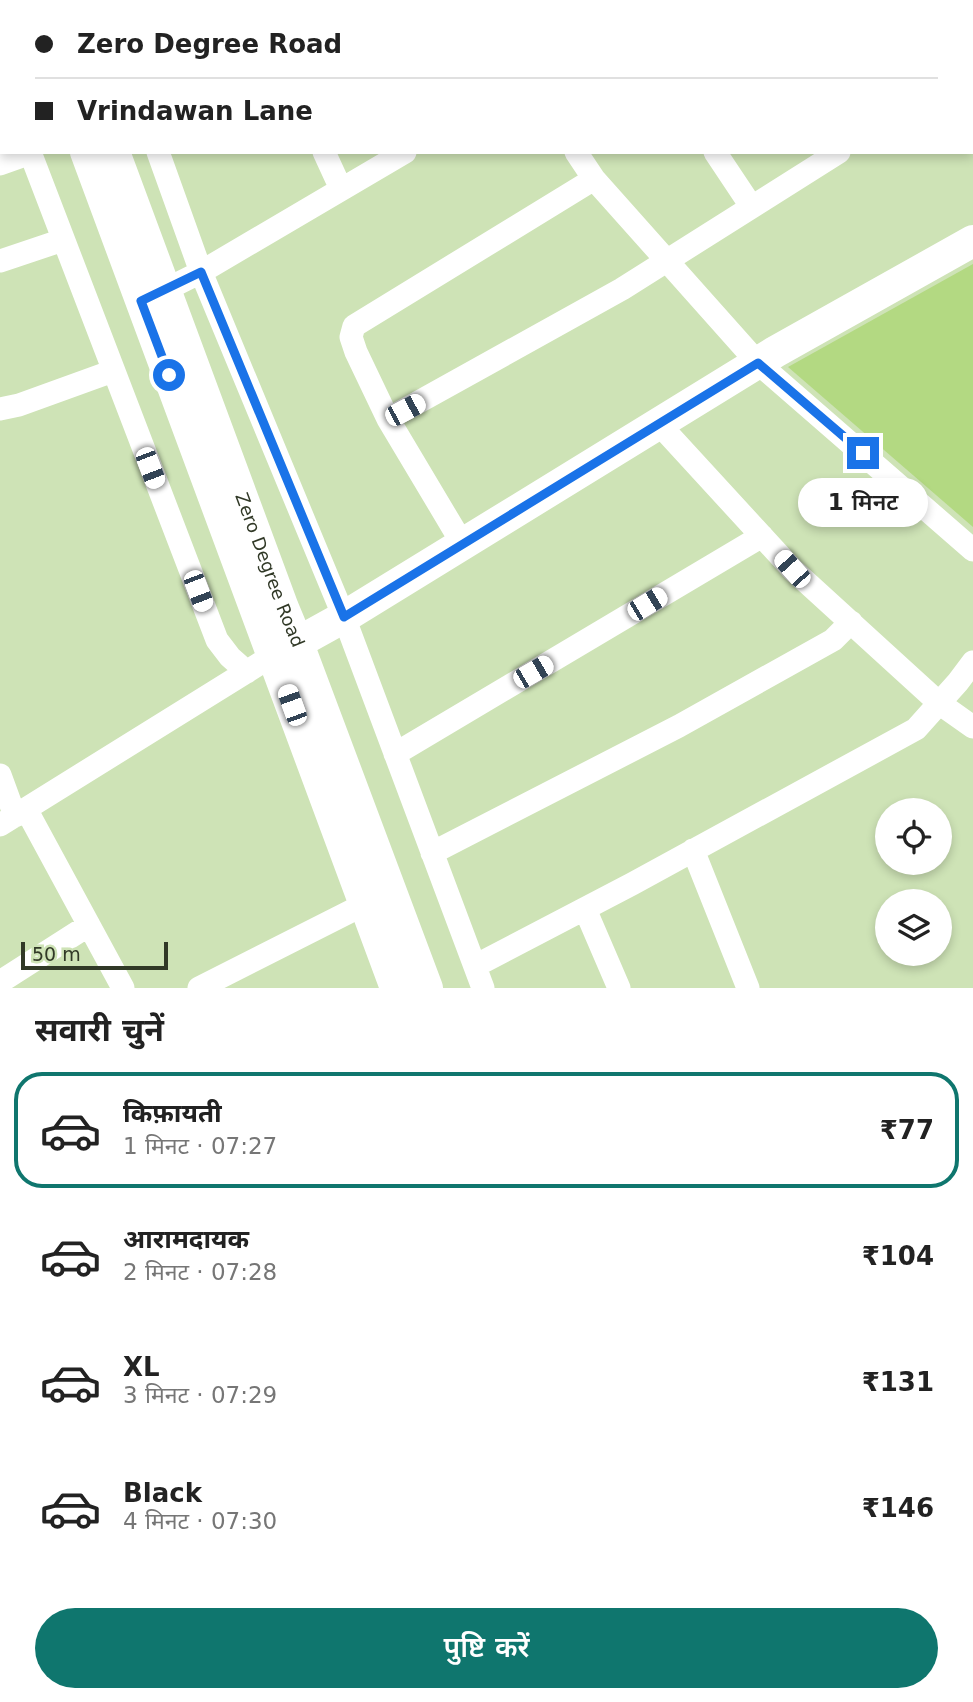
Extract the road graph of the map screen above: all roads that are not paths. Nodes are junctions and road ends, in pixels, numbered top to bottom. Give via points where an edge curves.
1 (27, 154) edge
2 (30, 154) edge
3 (87, 154) edge
4 (115, 154) edge
5 (159, 154) edge
6 (325, 154) edge
7 (402, 154) edge
8 (577, 154) edge
9 (716, 154) edge
10 (836, 154) edge
11 (0, 164) edge
12 (594, 179) junction
13 (341, 190) junction
14 (751, 206) junction
15 (63, 240) junction
16 (973, 241) edge
17 (668, 259) junction
18 (0, 261) edge
19 (201, 272) junction
20 (153, 296) junction
21 (758, 363) junction
22 (113, 371) junction
23 (0, 409) edge
24 (388, 419) junction
25 (658, 423) junction
26 (762, 536) junction
27 (462, 543) junction
28 (973, 550) edge
29 (344, 617) junction
30 (850, 622) junction
31 (273, 657) junction
32 (973, 662) edge
33 (939, 703) junction
34 (973, 727) edge
35 (395, 754) junction
36 (0, 775) edge
37 (14, 817) edge
38 (693, 850) junction
39 (432, 853) junction
40 (365, 904) junction
41 (585, 909) junction
42 (89, 925) junction
43 (475, 966) junction
44 (0, 982) edge
45 (204, 987) edge
46 (123, 988) edge
47 (396, 988) edge
48 (427, 988) edge
49 (483, 988) edge
50 (619, 988) edge
51 (748, 988) edge

1 - 11 street
2 - 15 street
3 - 20 street, Zero Degree Road
4 - 20 street, Zero Degree Road
5 - 19 street
6 - 13 street
7 - 13 street
8 - 12 street
9 - 14 street
10 - 14 street
12 - 17 street
12 - 24 street via 354,326 351,337 356,352
13 - 19 street
14 - 17 street
15 - 18 street
15 - 22 street
16 - 21 street
17 - 21 street
17 - 24 street
19 - 20 street
19 - 29 street
20 - 31 street, Zero Degree Road via 283,608
21 - 25 street
21 - 28 street
22 - 23 street
22 - 31 street via 217,640 230,657
24 - 27 street
25 - 26 street
25 - 27 street
26 - 30 street
26 - 35 street
27 - 29 street
29 - 31 street
29 - 35 street
30 - 33 street
30 - 39 street via 833,640 679,726
31 - 37 street
31 - 40 street, Zero Degree Road
31 - 48 street, Zero Degree Road
32 - 33 street
33 - 34 street
33 - 38 street via 916,729
35 - 39 street
36 - 37 street
37 - 42 street
38 - 41 street
38 - 51 street
39 - 43 street
40 - 45 street
40 - 47 street, Zero Degree Road
41 - 43 street
41 - 50 street
42 - 44 street
42 - 46 street
43 - 49 street

